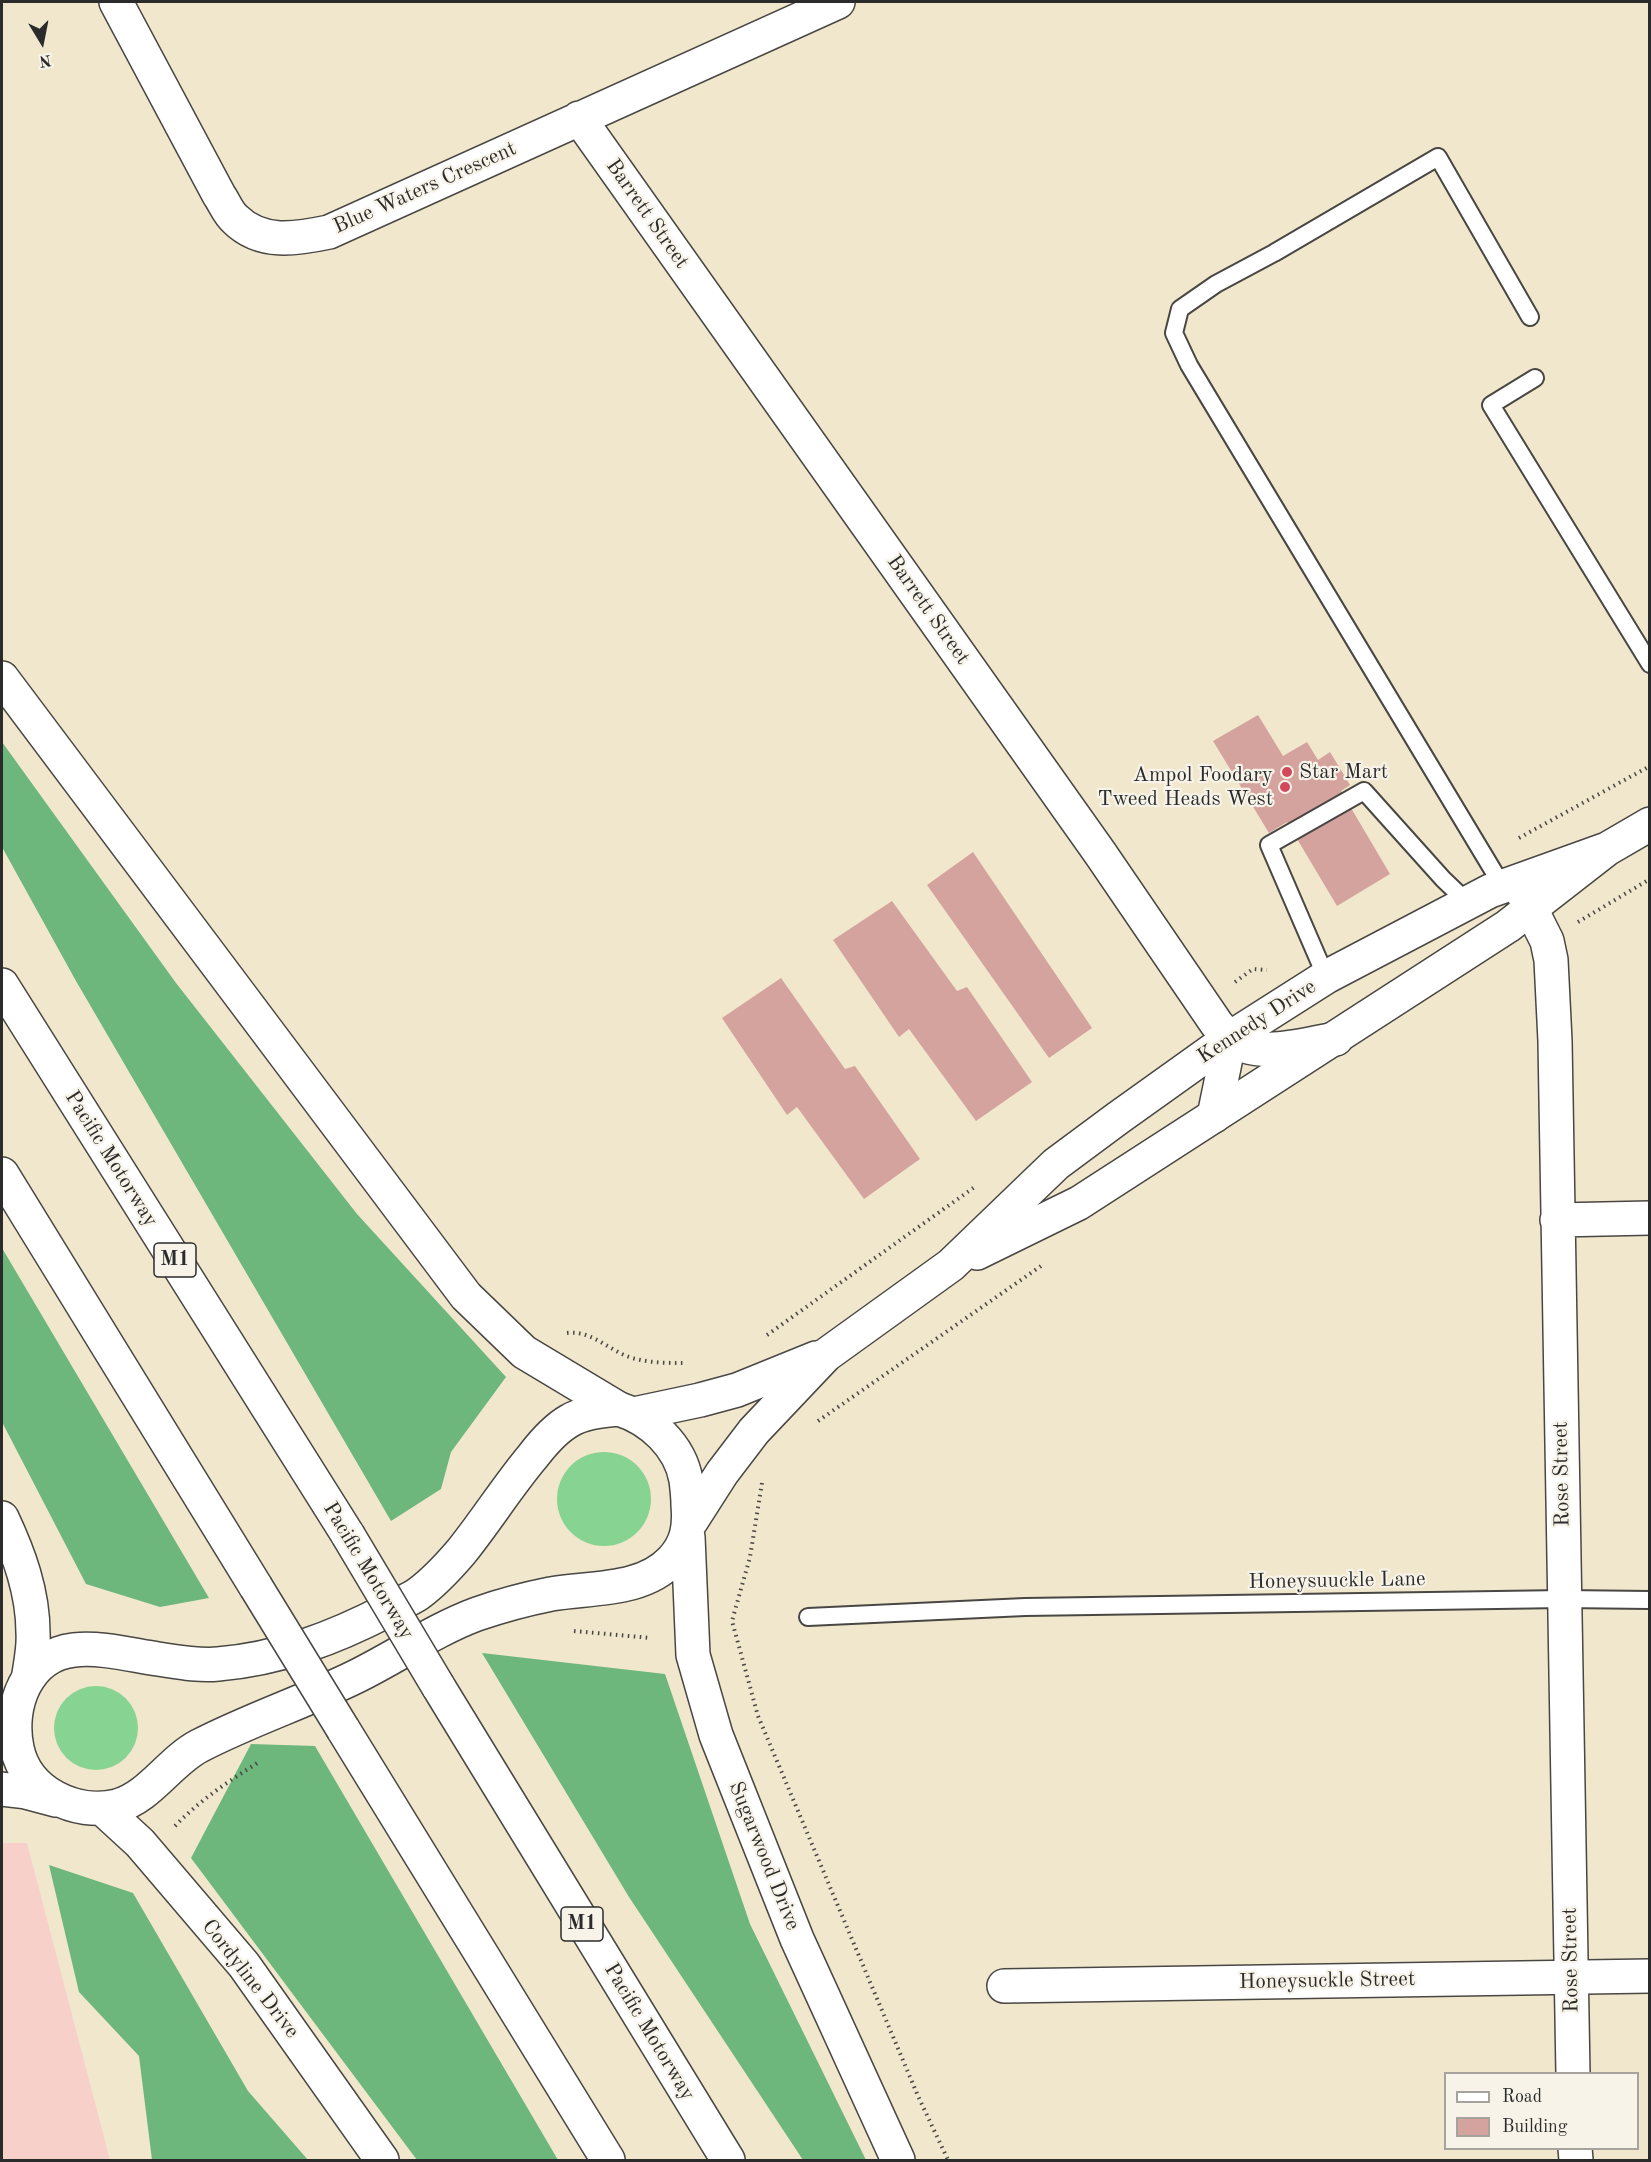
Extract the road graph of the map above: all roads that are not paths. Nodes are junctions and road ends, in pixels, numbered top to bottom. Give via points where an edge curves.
1 (116, 2) edge
2 (838, 2) edge
3 (579, 118) junction
4 (1530, 317) dead end
5 (1535, 378) dead end
6 (1650, 664) edge
7 (2, 678) edge
8 (1650, 824) edge
9 (1517, 892) junction
10 (1468, 903) junction
11 (1326, 977) junction
12 (2, 985) edge
13 (1230, 1038) junction
14 (1336, 1039) junction
15 (1214, 1116) junction
16 (2, 1174) edge
17 (1650, 1218) edge
18 (1557, 1220) junction
19 (951, 1265) junction
20 (826, 1354) junction
21 (627, 1412) junction
22 (2, 1518) edge
23 (689, 1530) junction
24 (1564, 1599) junction
25 (1650, 1600) edge
26 (808, 1617) dead end
27 (18, 1686) edge
28 (2, 1789) edge
29 (60, 1801) junction
30 (104, 1809) junction
31 (1650, 1976) edge
32 (1571, 1978) junction
33 (1004, 1986) dead end
34 (1573, 2072) edge
35 (382, 2160) edge
36 (608, 2160) edge
37 (728, 2160) edge
38 (898, 2160) edge

1 - 3 main road, Blue Waters Crescent via 234,219 272,237 292,239 329,232
2 - 3 main road, Blue Waters Crescent
3 - 13 main road, Barrett Street
4 - 9 lane via 1438,157 1216,284 1180,309 1174,333 1189,365
5 - 6 lane via 1491,405
7 - 21 main road, Sugarwood Drive via 466,1296 524,1352
8 - 9 main road, Kennedy Drive
9 - 10 main road, Kennedy Drive via 1490,891
9 - 14 main road, Kennedy Drive via 1508,926
9 - 18 main road, Rose Street via 1547,941 1551,960
10 - 11 main road, Kennedy Drive
10 - 11 lane via 1364,790 1269,846
11 - 13 main road, Kennedy Drive
12 - 37 main road, Pacific Motorway / M1, bridge via 348,1535
13 - 14 main road via 1255,1049
13 - 15 main road
13 - 19 main road, Kennedy Drive via 1056,1164
14 - 15 main road, Kennedy Drive
15 - 19 main road, Kennedy Drive via 1079,1203
16 - 36 main road, bridge
17 - 18 main road
18 - 24 main road, Rose Street
19 - 20 main road, Kennedy Drive
20 - 21 main road, Kennedy Drive via 737,1390
20 - 23 main road, Kennedy Drive via 753,1431 722,1473
21 - 23 main road, Sugarwood Drive via 663,1436 682,1467
21 - 27 main road, Kennedy Drive via 587,1413 557,1429 511,1482 460,1553 420,1593 356,1627 308,1647 214,1665 72,1650 49,1657
22 - 27 main road via 32,1603 34,1635
23 - 30 main road, Kennedy Drive via 672,1561 650,1576 618,1587 550,1594 478,1614 436,1632 356,1677 194,1749 145,1792 125,1804
23 - 38 main road, Sugarwood Drive via 693,1655 716,1735 797,1939
24 - 25 lane, Honeysuuckle Lane
24 - 26 lane, Honeysuuckle Lane via 1025,1607
24 - 32 main road, Rose Street
27 - 29 main road via 17,1749 25,1770
28 - 29 main road
29 - 30 main road
30 - 35 main road, Cordyline Drive via 140,1843 244,1965
31 - 32 main road, Honeysuckle Street
32 - 33 main road, Honeysuckle Street
32 - 34 main road, Rose Street

